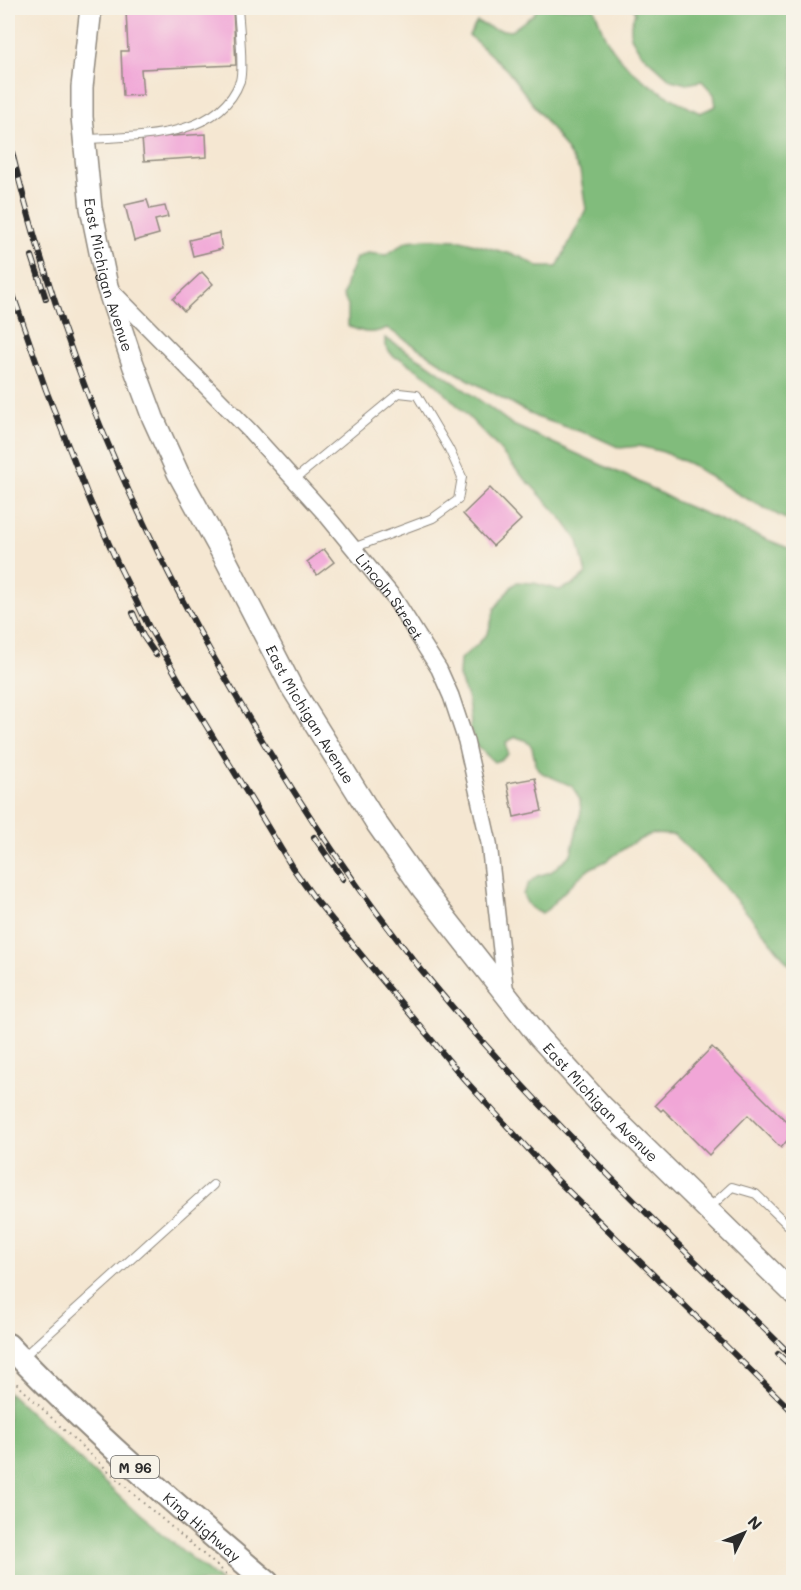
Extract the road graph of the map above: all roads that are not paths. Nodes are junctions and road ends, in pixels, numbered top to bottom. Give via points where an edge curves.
1 (91, 8) edge
2 (238, 8) edge
3 (84, 139) junction
4 (107, 286) junction
5 (294, 480) junction
6 (353, 548) junction
7 (507, 996) junction
8 (213, 1185) dead end
9 (707, 1210) junction
10 (794, 1231) edge
11 (794, 1294) edge
12 (12, 1360) edge
13 (267, 1582) edge

1 - 3 street, East Michigan Avenue via 82,87
2 - 3 lane via 240,80 218,111 176,132
3 - 4 street, East Michigan Avenue via 91,208
4 - 5 street, Lincoln Street
4 - 7 street, East Michigan Avenue via 153,418 177,473 291,686 377,824
5 - 6 street, Lincoln Street
5 - 6 lane via 399,393 417,394 462,477 458,500 433,518
6 - 7 street, Lincoln Street via 414,628 451,696 466,741 489,843
7 - 9 street, East Michigan Avenue via 601,1105
8 - 12 lane
9 - 10 lane via 732,1187 756,1194
9 - 11 street, East Michigan Avenue
12 - 13 main road, King Highway / M 96

